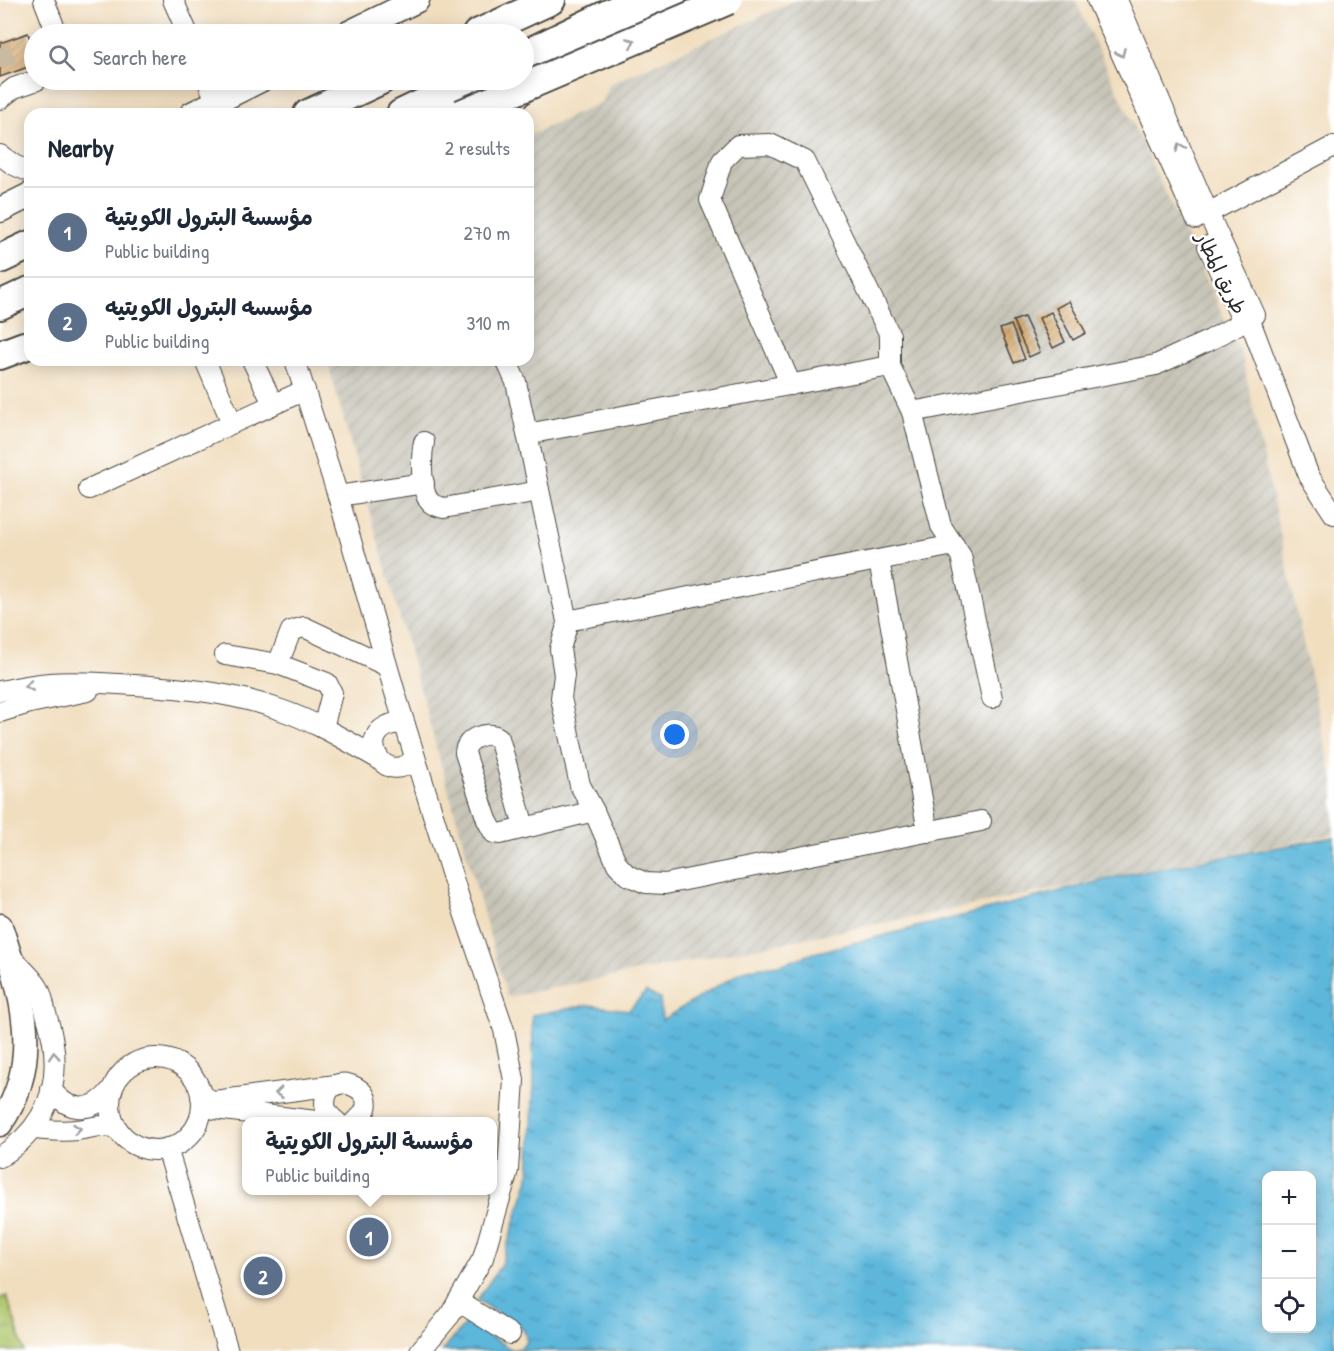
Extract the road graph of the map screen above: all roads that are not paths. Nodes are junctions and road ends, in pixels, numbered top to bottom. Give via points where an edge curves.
1 (44, 0) edge
2 (173, 0) edge
3 (388, 0) edge
4 (417, 0) edge
5 (523, 0) edge
6 (551, 0) edge
7 (637, 0) edge
8 (673, 0) edge
9 (728, 0) edge
10 (1097, 0) edge
11 (1117, 0) edge
12 (370, 23) joint
13 (53, 24) edge
14 (184, 24) edge
15 (486, 24) edge
16 (499, 24) edge
17 (534, 50) edge
18 (534, 80) edge
19 (24, 83) edge
20 (534, 83) edge
21 (8, 87) edge
22 (212, 90) edge
23 (240, 90) edge
24 (360, 90) edge
25 (451, 90) edge
26 (517, 90) edge
27 (524, 90) edge
28 (217, 102) junction
29 (204, 108) edge
30 (321, 108) edge
31 (414, 108) edge
32 (475, 108) edge
33 (505, 108) edge
34 (1334, 146) edge
35 (0, 155) edge
36 (24, 169) edge
37 (24, 198) edge
38 (0, 210) edge
39 (1208, 213) junction
40 (24, 248) edge
41 (0, 259) edge
42 (24, 294) edge
43 (24, 300) edge
44 (0, 307) edge
45 (1246, 320) junction
46 (207, 366) edge
47 (255, 366) edge
48 (297, 366) edge
49 (509, 366) edge
50 (890, 366) junction
51 (791, 385) junction
52 (304, 390) junction
53 (273, 404) junction
54 (912, 412) junction
55 (231, 423) junction
56 (527, 434) junction
57 (424, 442) dead end
58 (424, 483) junction
59 (89, 489) dead end
60 (539, 490) junction
61 (338, 496) junction
62 (1334, 514) edge
63 (954, 545) junction
64 (879, 560) junction
65 (567, 621) junction
66 (225, 655) dead end
67 (278, 664) junction
68 (387, 666) junction
69 (129, 685) junction
70 (0, 692) edge
71 (396, 696) junction
72 (992, 698) dead end
73 (0, 712) edge
74 (405, 725) junction
75 (323, 728) junction
76 (380, 731) junction
77 (349, 742) junction
78 (416, 758) junction
79 (379, 759) junction
80 (594, 811) junction
81 (522, 819) junction
82 (981, 821) dead end
83 (928, 832) junction
84 (0, 926) edge
85 (10, 955) junction
86 (336, 1085) junction
87 (51, 1089) junction
88 (112, 1089) junction
89 (201, 1105) junction
90 (284, 1117) edge
91 (332, 1117) edge
92 (361, 1117) edge
93 (0, 1124) edge
94 (34, 1129) junction
95 (118, 1130) junction
96 (167, 1148) junction
97 (0, 1157) edge
98 (458, 1301) junction
99 (510, 1334) dead end
100 (228, 1351) edge
101 (420, 1351) edge

1 - 13 street
2 - 14 street
3 - 12 street
4 - 12 main road
5 - 15 highway
6 - 16 highway
7 - 17 highway
8 - 18 main road via 574,50
20 -> 9 highway, bridge
10 -> 45 street, طريق المطار
39 -> 11 street, طريق المطار
19 - 21 street
22 - 28 street
23 - 28 main road
24 - 30 highway
25 - 31 highway
32 -> 26 highway, bridge
27 - 33 main road
28 - 29 main road
34 - 39 street
35 - 36 street
37 - 38 main road
39 - 45 street, طريق المطار via 1255,315
40 - 41 highway
42 - 44 highway
43 - 44 highway
45 - 54 street via 1156,365
45 - 62 street via 1309,476
46 - 55 street
47 - 53 street
48 - 52 street
49 - 56 street
50 - 51 street
50 - 51 street via 890,335 805,161 770,144 738,145 723,161 710,200
50 - 54 street
51 - 56 street
52 - 53 street
52 - 61 street
53 - 55 street
54 - 63 street via 941,526
55 - 59 street
56 - 60 street
57 - 58 street
58 - 60 street via 429,502 444,508
58 - 61 street
60 - 65 street
61 - 68 street
63 - 64 street
63 - 72 street via 961,556
64 - 65 street
64 - 83 street
65 - 80 street via 560,649 564,675 561,698 580,785
66 - 67 street
67 - 68 street via 291,631 304,627
67 - 75 street via 327,683 332,693
68 - 71 street
69 -> 70 street via 48,683
69 - 73 street via 70,694
69 - 75 street via 232,696
71 - 74 street
71 - 76 street via 393,715
74 - 76 street via 391,724
74 - 78 street
75 - 77 street
76 - 77 street via 363,742
76 - 79 street via 374,743
77 - 79 street
78 - 79 street via 394,768
78 - 98 street via 504,1030 514,1080 508,1170 483,1258
80 - 81 street
80 - 83 street via 617,864 627,875 646,883 665,884
81 - 81 street via 496,834 492,831 465,753 472,740 494,734 499,738
82 - 83 street
84 - 85 main road
87 -> 85 street via 55,1071 52,1034 38,987
85 - 93 main road via 27,1049 21,1084
86 -> 89 street
86 - 91 street via 326,1097 327,1112
86 - 92 street via 352,1084 364,1094 365,1110
87 - 88 street via 70,1106 81,1107 93,1106
87 - 94 street
88 - 89 street via 127,1067 152,1058 165,1059 189,1072 197,1083
88 - 95 street via 110,1110
89 - 90 street
89 - 96 street via 189,1136
94 -> 95 street via 76,1130 109,1125
94 - 97 street
95 - 96 street via 140,1147
96 - 100 street
98 - 99 street
98 - 101 street

